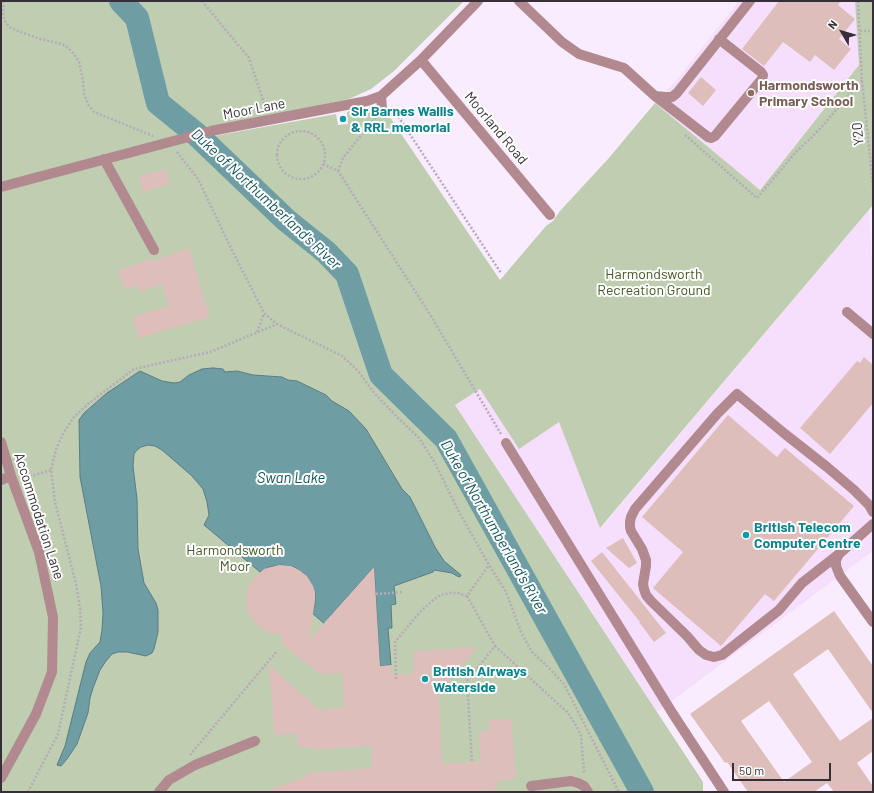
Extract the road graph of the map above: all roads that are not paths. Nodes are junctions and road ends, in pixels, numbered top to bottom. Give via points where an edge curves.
1 (478, 1) edge
2 (518, 1) edge
3 (750, 1) edge
4 (719, 40) junction
5 (421, 60) junction
6 (382, 95) junction
7 (655, 96) junction
8 (382, 109) road end
9 (104, 159) junction
10 (1, 187) edge
11 (550, 215) dead end
12 (154, 250) dead end
13 (847, 312) dead end
14 (873, 334) edge
15 (1, 442) edge
16 (506, 443) road end
17 (15, 474) junction
18 (1, 480) edge
19 (873, 512) edge
20 (873, 524) edge
21 (839, 554) junction
22 (873, 622) edge
23 (255, 741) dead end
24 (1, 778) edge
25 (531, 786) dead end
26 (587, 790) edge
27 (159, 792) edge
28 (724, 792) edge

1 - 5 street, Moor Lane
2 - 7 street via 562,42 579,54 624,68
3 - 4 street
4 - 7 street via 675,95
4 - 7 street via 763,75 715,136 708,137
5 - 6 street, Moor Lane
5 - 11 street, Moorland Road
6 - 8 street
6 - 9 street, Moor Lane via 367,101 211,131
9 - 10 street, Moor Lane
9 - 12 street
13 - 14 street
15 - 17 street, Accommodation Lane
16 - 28 street
17 - 18 street
17 - 24 street, Accommodation Lane via 39,552 53,617 52,672 36,714
19 - 21 street via 854,490 737,394 635,509 630,522 631,531 646,560 643,584 646,595 699,650 714,657 722,655 779,610 802,583
20 - 21 street
21 - 22 street via 836,566 840,576
23 - 27 street via 195,765 169,780
25 - 26 street via 571,782 581,784

